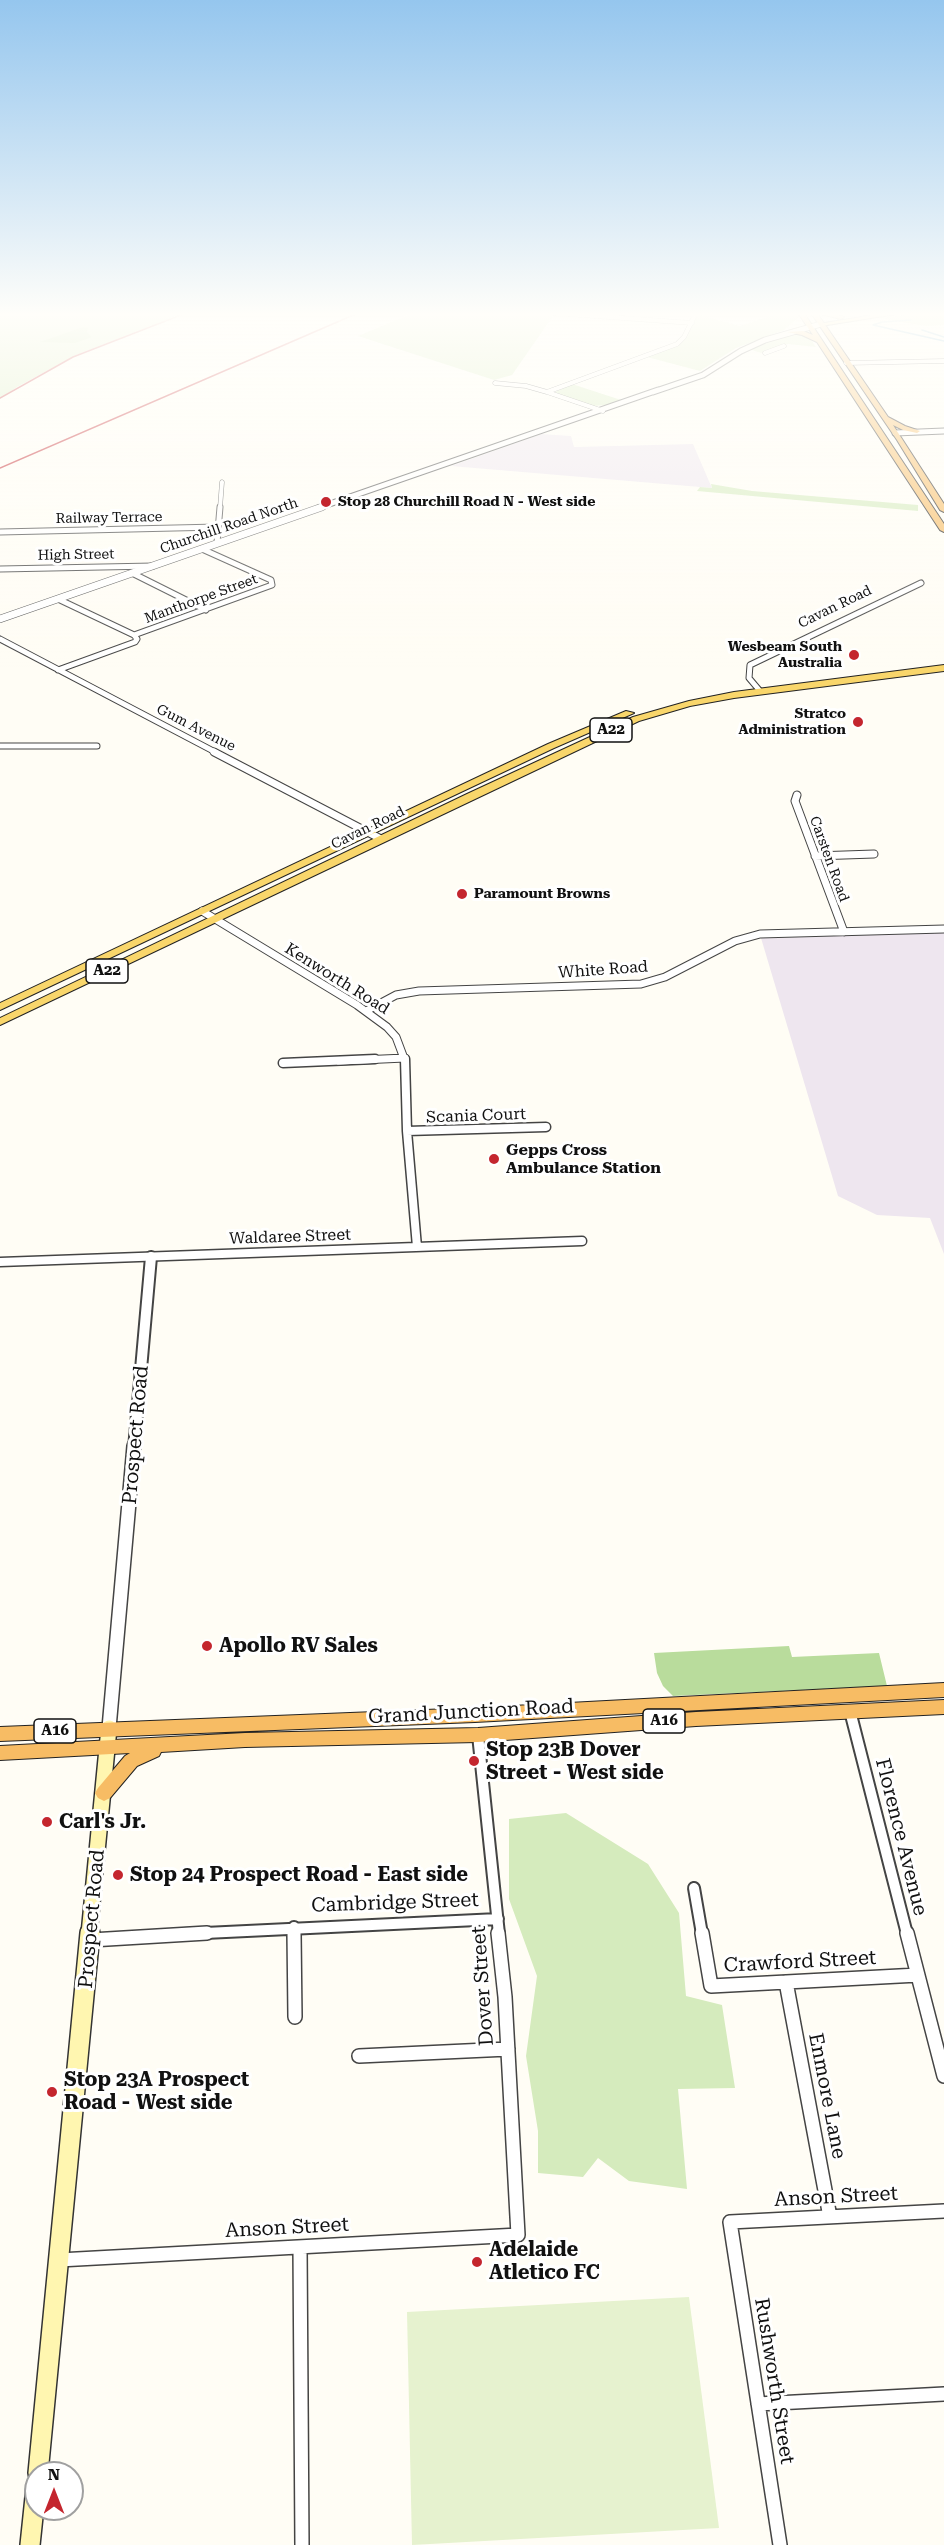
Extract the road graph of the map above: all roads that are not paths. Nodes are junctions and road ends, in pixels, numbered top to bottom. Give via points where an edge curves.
1 (540, 432) edge
2 (879, 432) edge
3 (891, 432) edge
4 (914, 432) edge
5 (944, 432) edge
6 (895, 433) junction
7 (918, 433) junction
8 (900, 440) junction
9 (903, 466) junction
10 (222, 482) dead end
11 (941, 503) edge
12 (944, 510) edge
13 (218, 527) junction
14 (944, 530) edge
15 (0, 532) edge
16 (217, 543) junction
17 (202, 549) junction
18 (153, 566) junction
19 (0, 569) edge
20 (132, 573) junction
21 (921, 583) dead end
22 (58, 599) junction
23 (206, 610) junction
24 (0, 619) edge
25 (134, 635) junction
26 (0, 639) edge
27 (944, 662) edge
28 (944, 668) edge
29 (58, 670) junction
30 (757, 688) junction
31 (0, 746) edge
32 (98, 746) dead end
33 (551, 746) junction
34 (563, 752) junction
35 (474, 783) junction
36 (797, 795) dead end
37 (470, 796) junction
38 (369, 833) junction
39 (381, 839) junction
40 (874, 854) dead end
41 (815, 856) junction
42 (202, 911) junction
43 (215, 919) junction
44 (944, 929) edge
45 (844, 932) junction
46 (0, 1007) edge
47 (366, 1011) junction
48 (0, 1022) edge
49 (405, 1058) junction
50 (283, 1063) dead end
51 (546, 1127) dead end
52 (407, 1131) junction
53 (582, 1241) dead end
54 (417, 1247) junction
55 (151, 1257) junction
56 (0, 1262) edge
57 (944, 1690) edge
58 (848, 1703) junction
59 (944, 1707) edge
60 (475, 1715) junction
61 (109, 1728) junction
62 (0, 1734) edge
63 (478, 1736) junction
64 (172, 1745) junction
65 (108, 1748) junction
66 (0, 1753) edge
67 (104, 1792) junction
68 (694, 1888) dead end
69 (498, 1919) junction
70 (294, 1927) junction
71 (91, 1940) junction
72 (918, 1975) junction
73 (786, 1982) junction
74 (295, 2018) dead end
75 (508, 2049) junction
76 (359, 2056) dead end
77 (944, 2076) edge
78 (944, 2211) edge
79 (830, 2217) junction
80 (729, 2222) joint
81 (518, 2235) joint
82 (300, 2247) junction
83 (59, 2260) junction
84 (944, 2394) edge
85 (758, 2404) junction
86 (39, 2461) edge
87 (33, 2521) edge
88 (30, 2545) edge
89 (302, 2545) edge
90 (780, 2545) edge

1 - 16 street, Churchill Road North
2 - 9 highway
3 - 6 highway
4 - 7 highway
5 - 7 street
6 - 7 street
6 - 8 highway
6 - 9 highway via 890,437
7 - 8 highway
8 - 11 highway
9 - 14 highway
10 - 13 street
11 - 12 highway
13 - 15 street, Railway Terrace
13 - 16 street
16 - 17 street, Churchill Road North
17 - 18 street, Churchill Road North
17 - 23 street, Manthorpe Street via 272,583
18 - 19 street, High Street
18 - 20 street, Churchill Road North
20 - 22 street, Churchill Road North
20 - 23 street
21 - 30 street, Cavan Road via 752,663 748,672
22 - 24 street, Churchill Road North
22 - 25 street
23 - 25 street, Manthorpe Street
25 - 29 street, Manthorpe Street via 135,642
26 - 29 street, Gum Avenue
27 - 30 main road, Cavan Road / A22
28 - 30 main road, Cavan Road / A22
29 - 38 street, Gum Avenue
30 - 33 main road, Cavan Road / A22 via 659,704 611,719
30 - 34 main road, Cavan Road / A22 via 651,714
31 - 32 street
33 - 34 main road
33 - 35 main road, Cavan Road / A22
34 - 37 main road, Cavan Road / A22
35 - 37 main road
35 - 38 main road, Cavan Road / A22
36 - 41 street, Carsten Road via 795,801
37 - 39 main road, Cavan Road / A22
38 - 39 street, Gum Avenue
38 - 42 main road, Cavan Road / A22
39 - 43 main road, Cavan Road / A22
40 - 41 street
41 - 45 street, Carsten Road
42 - 43 street, Kenworth Road
42 - 46 main road, Cavan Road / A22
43 - 47 street, Kenworth Road
43 - 48 main road, Cavan Road / A22
44 - 45 street, White Road
45 - 47 street, White Road via 760,934 665,977 640,984 418,991 396,995
47 - 49 street, Kenworth Road via 392,1032
49 - 50 street
49 - 52 street, Kenworth Road
51 - 52 street, Scania Court
52 - 54 street, Kenworth Road
53 - 54 street, Waldaree Street
54 - 55 street, Waldaree Street
55 - 56 street, Waldaree Street
55 - 61 street, Prospect Road
57 - 58 highway, Grand Junction Road / A16
58 - 59 highway, Grand Junction Road / A16
58 - 60 highway, Grand Junction Road / A16
58 - 63 highway, Grand Junction Road / A16
58 - 72 street, Florence Avenue
60 - 61 highway, Grand Junction Road / A16
60 - 63 highway
61 - 62 highway, Grand Junction Road / A16
61 - 65 main road, Prospect Road
63 - 64 highway, Grand Junction Road / A16
63 - 69 street, Dover Street
64 - 65 highway, Grand Junction Road / A16
64 - 67 highway via 132,1760
65 - 66 highway, Grand Junction Road / A16
65 - 67 main road, Prospect Road
67 - 71 main road, Prospect Road
68 - 73 street, Crawford Street via 711,1986
69 - 70 street, Cambridge Street
69 - 75 street, Dover Street
70 - 71 street, Cambridge Street
70 - 74 street, Cambridge Street
71 - 83 main road, Prospect Road
72 - 73 street, Crawford Street
72 - 77 street, Florence Avenue
73 - 79 street, Enmore Lane
75 - 76 street
75 - 81 street, Dover Street
78 - 79 street, Anson Street
79 - 80 street, Anson Street
80 - 85 street, Rushworth Street
81 - 82 street, Anson Street
82 - 83 street, Anson Street
82 - 89 street
83 - 86 main road, Prospect Road
84 - 85 street
85 - 90 street, Rushworth Street
87 - 88 main road

